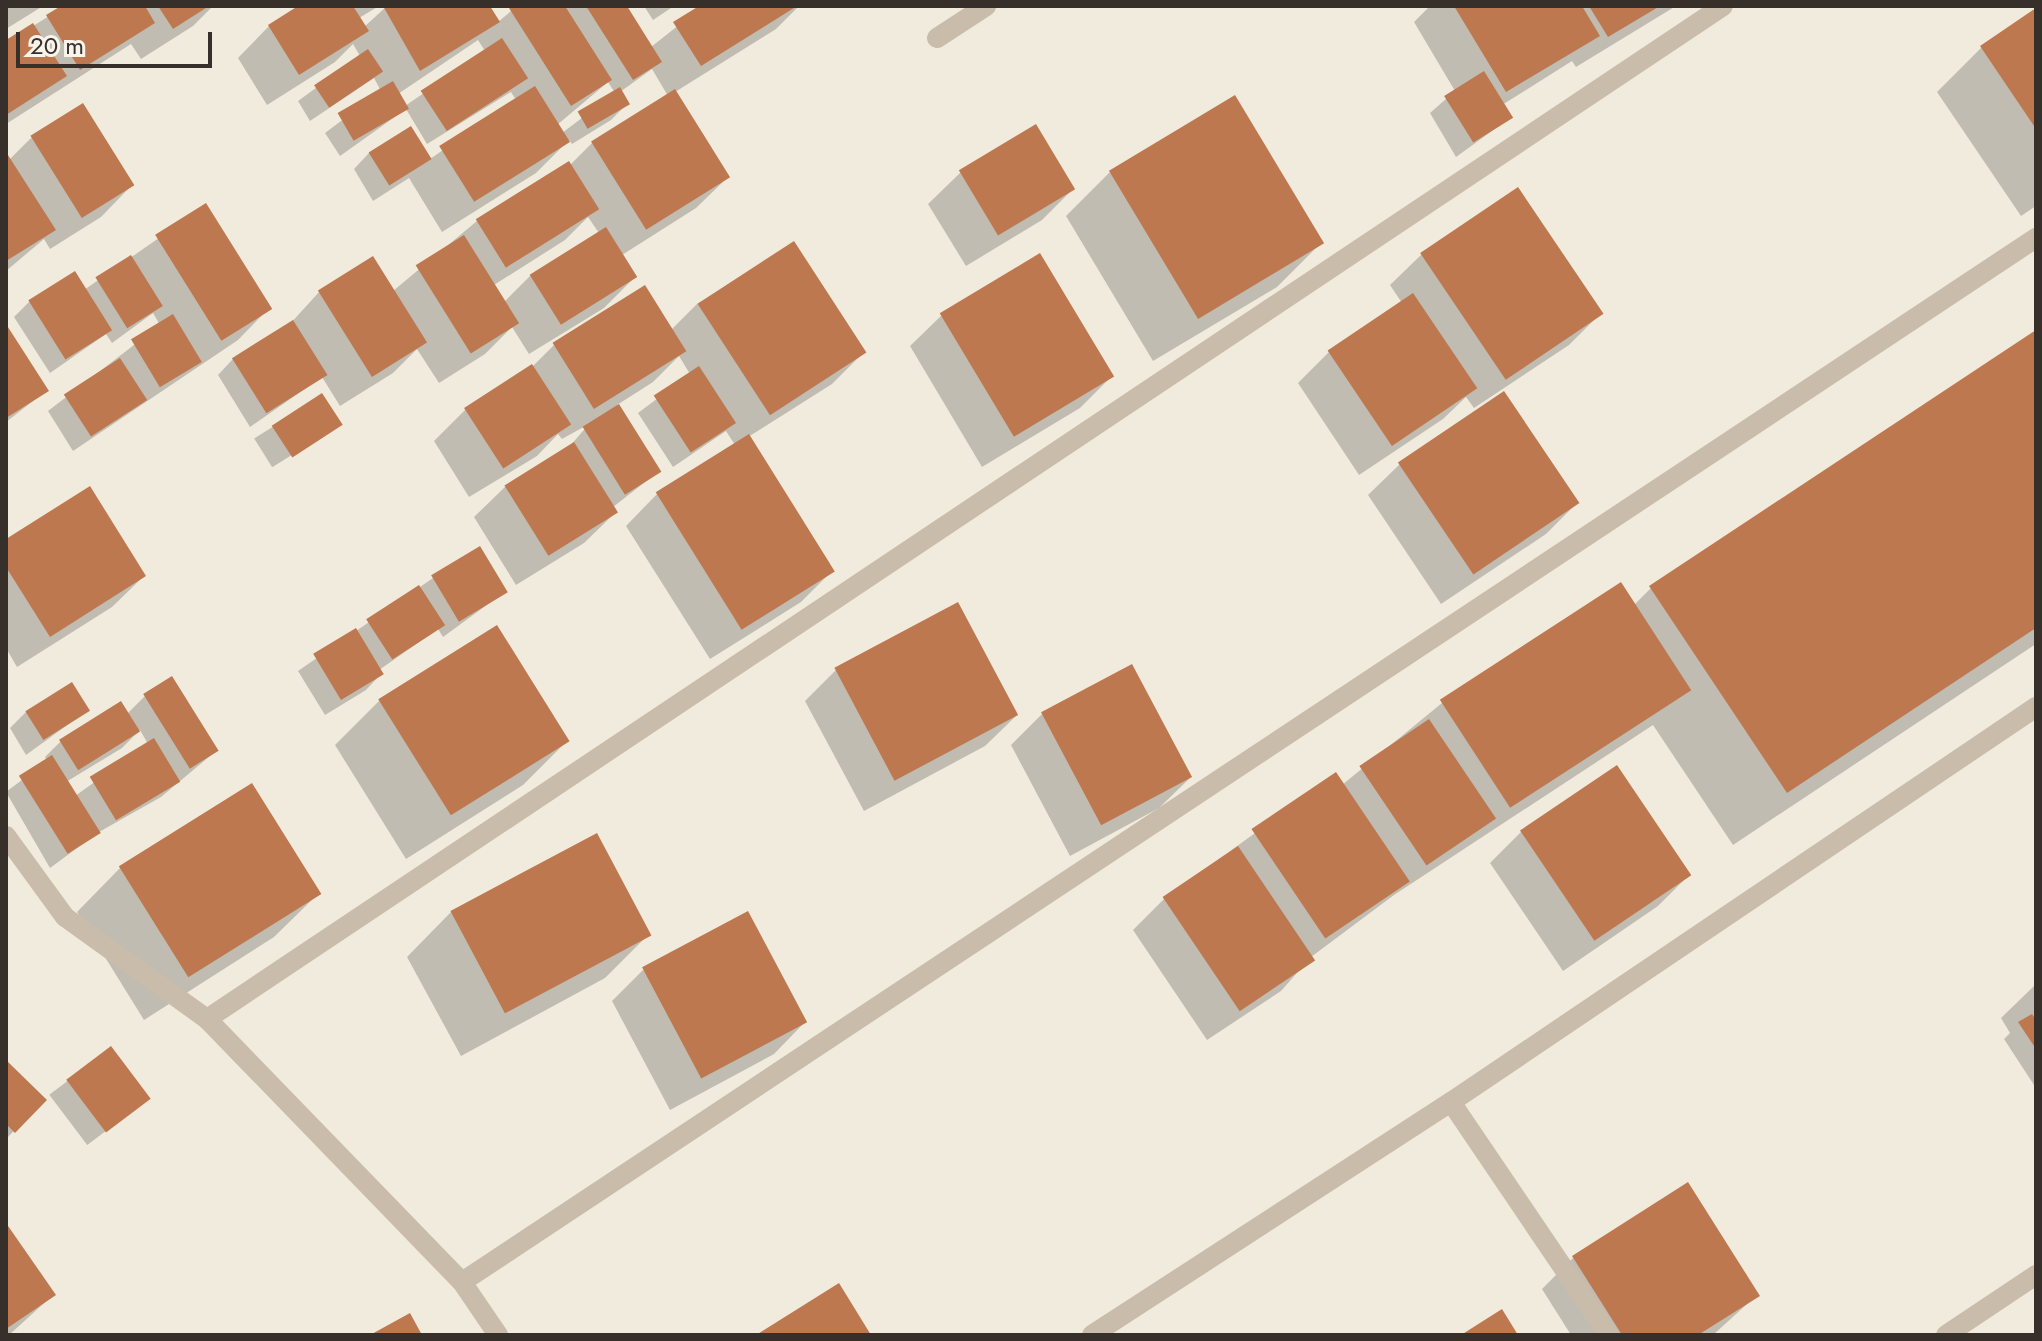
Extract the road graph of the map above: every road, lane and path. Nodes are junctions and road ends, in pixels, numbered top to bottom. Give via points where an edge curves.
1 (986, 6) edge
2 (1723, 6) edge
3 (937, 38) dead end
4 (2036, 238) edge
5 (2036, 707) edge
6 (6, 836) edge
7 (207, 1019) junction
8 (1451, 1102) junction
9 (2036, 1275) edge
10 (462, 1282) junction
11 (498, 1335) edge
12 (1092, 1335) edge
13 (1609, 1335) edge
14 (1946, 1335) edge

1 - 3 street
2 - 7 street
4 - 10 street
5 - 8 street
6 - 7 street via 65,917
7 - 10 street
8 - 12 street
8 - 13 street
9 - 14 street
10 - 11 street

